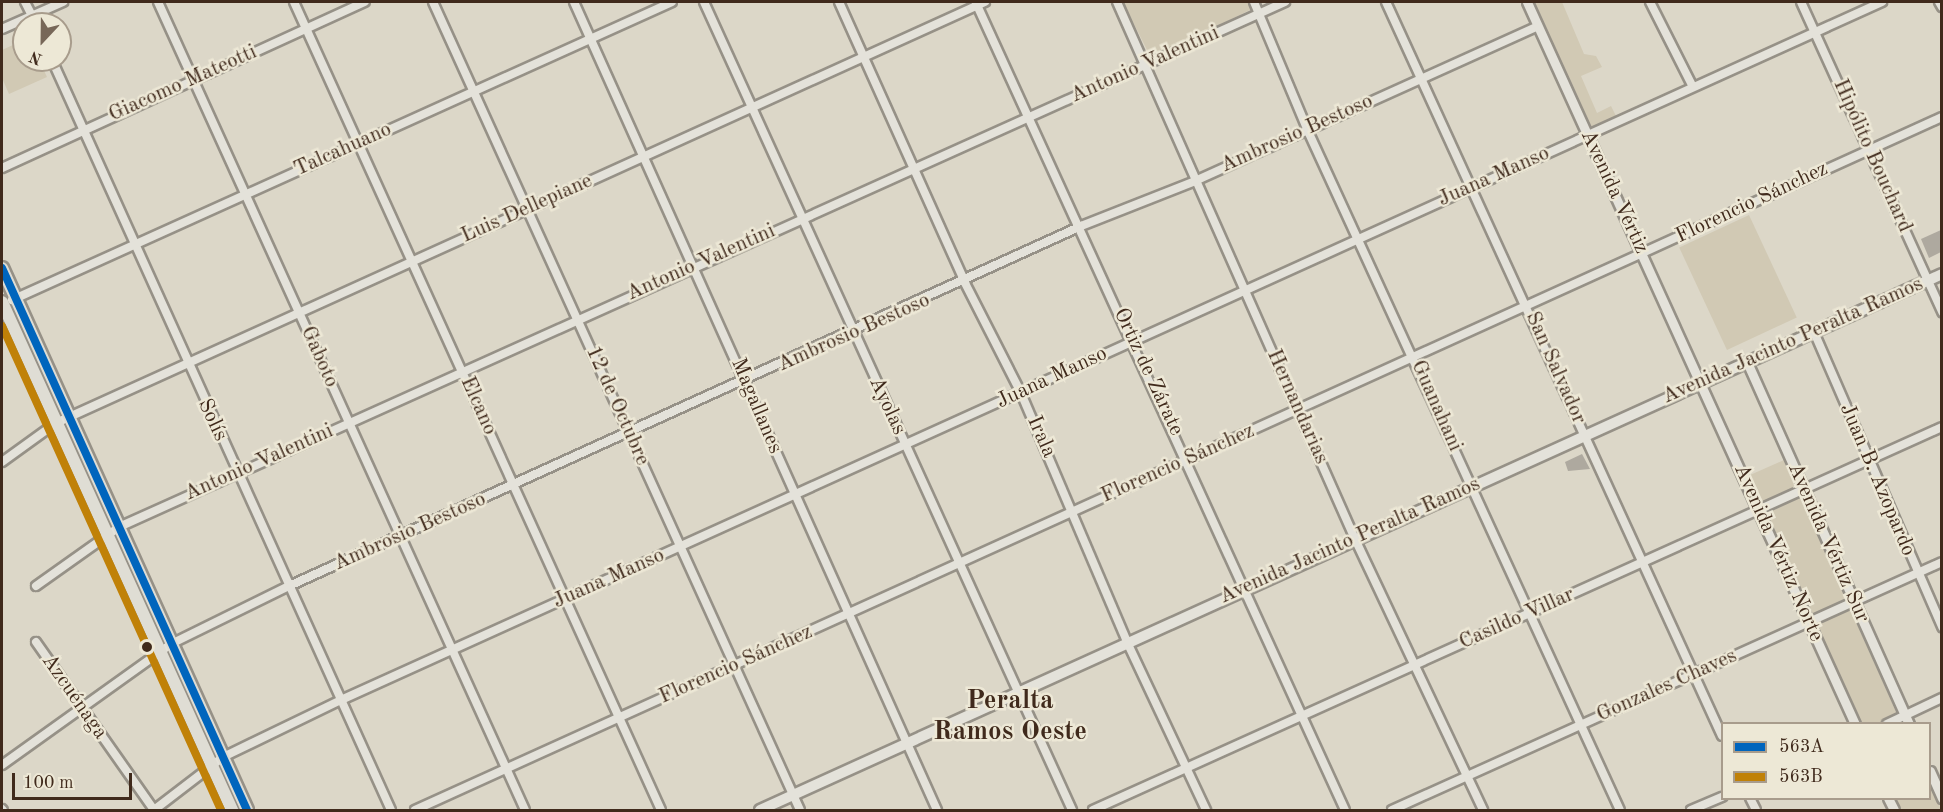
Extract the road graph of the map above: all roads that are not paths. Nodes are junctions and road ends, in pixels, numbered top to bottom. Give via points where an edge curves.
1 (63, 2) edge
2 (158, 2) edge
3 (294, 2) edge
4 (365, 2) edge
5 (433, 2) edge
6 (573, 2) edge
7 (672, 2) edge
8 (704, 2) edge
9 (839, 2) edge
10 (1117, 2) edge
11 (1254, 2) edge
12 (1286, 2) edge
13 (1386, 2) edge
14 (1527, 2) edge
15 (1650, 2) edge
16 (1801, 2) edge
17 (1882, 2) edge
18 (1939, 2) edge
19 (979, 3) edge
20 (1941, 7) edge
21 (39, 12) edge
22 (1259, 14) junction
23 (1538, 26) junction
24 (306, 28) junction
25 (1815, 32) junction
26 (590, 38) junction
27 (864, 56) junction
28 (1146, 65) junction
29 (57, 72) edge
30 (1420, 79) junction
31 (193, 80) junction
32 (1693, 87) junction
33 (474, 91) junction
34 (752, 107) junction
35 (1030, 116) junction
36 (1941, 117) edge
37 (83, 129) junction
38 (1307, 129) junction
39 (1588, 135) junction
40 (358, 143) junction
41 (1869, 149) junction
42 (644, 156) junction
43 (913, 167) junction
44 (2, 168) edge
45 (1195, 181) junction
46 (1469, 189) junction
47 (245, 194) junction
48 (527, 209) junction
49 (801, 217) junction
50 (1081, 226) junction
51 (1358, 239) junction
52 (132, 245) junction
53 (1643, 253) junction
54 (412, 261) junction
55 (694, 266) junction
56 (2, 268) edge
57 (1941, 274) edge
58 (1927, 280) junction
59 (965, 283) junction
60 (1245, 290) junction
61 (15, 298) junction
62 (2, 305) edge
63 (1527, 306) junction
64 (1941, 312) edge
65 (299, 313) junction
66 (577, 319) junction
67 (1814, 332) junction
68 (853, 333) junction
69 (1133, 341) junction
70 (1413, 356) junction
71 (1747, 362) junction
72 (187, 364) junction
73 (462, 371) junction
74 (746, 381) junction
75 (1701, 383) junction
76 (1021, 393) junction
77 (1299, 409) junction
78 (69, 417) junction
79 (349, 422) junction
80 (56, 423) junction
81 (1941, 427) edge
82 (629, 433) junction
83 (1586, 435) junction
84 (905, 445) junction
85 (1188, 460) junction
86 (1870, 460) junction
87 (2, 462) edge
88 (237, 473) junction
89 (514, 485) junction
90 (1472, 486) junction
91 (1804, 489) junction
92 (793, 494) junction
93 (1758, 509) junction
94 (1073, 512) junction
95 (119, 527) junction
96 (107, 536) junction
97 (400, 536) junction
98 (1354, 539) junction
99 (680, 546) junction
100 (1645, 561) junction
101 (1941, 562) edge
102 (959, 564) junction
103 (1916, 573) junction
104 (36, 586) dead end
105 (289, 586) junction
106 (1242, 590) junction
107 (565, 599) junction
108 (1855, 602) junction
109 (1529, 613) junction
110 (846, 615) junction
111 (1809, 622) junction
112 (1941, 627) edge
113 (36, 642) dead end
114 (1127, 642) junction
115 (171, 644) junction
116 (452, 650) junction
117 (161, 654) junction
118 (734, 665) junction
119 (1415, 665) junction
120 (1696, 673) junction
121 (1019, 692) junction
122 (1941, 699) edge
123 (341, 700) junction
124 (81, 708) junction
125 (1302, 715) junction
126 (619, 718) junction
127 (1907, 720) edge
128 (1855, 722) edge
129 (1580, 725) junction
130 (1721, 734) edge
131 (905, 744) junction
132 (223, 757) junction
133 (2, 765) edge
134 (1186, 768) junction
135 (213, 769) junction
136 (506, 769) junction
137 (1931, 776) edge
138 (1467, 777) junction
139 (793, 795) junction
140 (1721, 797) edge
141 (1941, 798) edge
142 (154, 810) edge
143 (232, 810) edge
144 (247, 810) edge
145 (391, 810) edge
146 (415, 810) edge
147 (525, 810) edge
148 (661, 810) edge
149 (760, 810) edge
150 (800, 810) edge
151 (937, 810) edge
152 (1072, 810) edge
153 (1093, 810) edge
154 (1206, 810) edge
155 (1345, 810) edge
156 (1392, 810) edge
157 (1483, 810) edge
158 (1620, 810) edge
159 (1691, 810) edge

1 - 21 street
2 - 31 street, Gaboto
3 - 24 street, Elcano
4 - 24 street, Giacomo Mateotti
5 - 33 street, 12 de Octubre
6 - 26 street, Magallanes
7 - 26 street, Talcahuano
8 - 34 street, Ayolas
9 - 27 street, Irala
10 - 28 street, Hernandarias
11 - 22 street, Guanahani
12 - 22 street, Antonio Valentini
13 - 30 street, San Salvador
14 - 23 street, Avenida Vértiz
15 - 32 street
16 - 25 street, Hipólito Bouchard
17 - 25 street, Juana Manso
18 - 20 street
19 - 27 street, Luis Dellepiane
19 - 35 street, Ortiz de Zárate
22 - 28 street, Antonio Valentini
22 - 38 street, Guanahani
23 - 30 street, Ambrosio Bestoso
23 - 39 street, Avenida Vértiz
24 - 31 street, Giacomo Mateotti
24 - 40 street, Elcano
25 - 32 street, Juana Manso
25 - 41 street, Hipólito Bouchard
26 - 33 street, Talcahuano
26 - 42 street, Magallanes
27 - 34 street, Luis Dellepiane
27 - 43 street, Irala
28 - 35 street, Antonio Valentini
28 - 45 street, Hernandarias
29 - 37 street, Solís
30 - 38 street, Ambrosio Bestoso
30 - 46 street, San Salvador
31 - 37 street, Giacomo Mateotti
31 - 47 street, Gaboto
32 - 39 street, Juana Manso
33 - 40 street, Talcahuano
33 - 48 street, 12 de Octubre
34 - 42 street, Luis Dellepiane
34 - 49 street, Ayolas
35 - 43 street, Antonio Valentini
35 - 50 street, Ortiz de Zárate
36 - 41 street, Florencio Sánchez
37 - 44 street, Giacomo Mateotti
37 - 52 street, Solís
38 - 45 street, Ambrosio Bestoso
38 - 51 street, Guanahani
39 - 46 street, Juana Manso
39 - 53 street, Avenida Vértiz
40 - 47 street, Talcahuano
40 - 54 street, Elcano
41 - 53 street, Florencio Sánchez
41 - 58 street, Hipólito Bouchard
42 - 48 street, Luis Dellepiane
42 - 55 street, Magallanes
43 - 49 street, Antonio Valentini
43 - 59 street, Irala
45 - 50 street, Ambrosio Bestoso
45 - 60 street, Hernandarias
46 - 51 street, Juana Manso
46 - 63 street, San Salvador
47 - 52 street, Talcahuano
47 - 65 street, Gaboto
48 - 54 street, Luis Dellepiane
48 - 66 street, 12 de Octubre
49 - 55 street, Antonio Valentini
49 - 68 street, Ayolas
50 - 59 street, Ambrosio Bestoso
50 - 69 street, Ortiz de Zárate
51 - 60 street, Juana Manso
51 - 70 street, Guanahani
52 - 61 street, Talcahuano
52 - 72 street, Solís
53 - 63 street, Florencio Sánchez
53 - 75 street, Avenida Vértiz
54 - 65 street, Luis Dellepiane
54 - 73 street, Elcano
55 - 66 street, Antonio Valentini
55 - 74 street, Magallanes
56 - 61 main road
57 - 58 main road, Avenida Jacinto Peralta Ramos
58 - 64 street, Hipólito Bouchard
58 - 67 main road, Avenida Jacinto Peralta Ramos
59 - 68 street, Ambrosio Bestoso
59 - 76 street, Irala
60 - 69 street, Juana Manso
60 - 77 street, Hernandarias
61 - 62 street, Talcahuano
61 - 78 main road
62 - 80 main road
63 - 70 street, Florencio Sánchez
63 - 83 street, San Salvador
65 - 72 street, Luis Dellepiane
65 - 79 street, Gaboto
66 - 73 street, Antonio Valentini
66 - 82 street, 12 de Octubre
67 - 71 main road, Avenida Jacinto Peralta Ramos
67 - 86 street, Juan B. Azopardo
68 - 74 street, Ambrosio Bestoso
68 - 84 street, Ayolas
69 - 76 street, Juana Manso
69 - 85 street, Ortiz de Zárate
70 - 77 street, Florencio Sánchez
70 - 90 street, Guanahani
71 - 75 main road, Avenida Jacinto Peralta Ramos
71 - 91 street, Avenida Vértiz Sur
72 - 78 street, Luis Dellepiane
72 - 88 street, Solís
73 - 79 street, Antonio Valentini
73 - 89 street, Elcano
74 - 82 street, Ambrosio Bestoso
74 - 92 street, Magallanes
75 - 83 main road, Avenida Jacinto Peralta Ramos
75 - 93 street, Avenida Vértiz Norte
76 - 84 street, Juana Manso
76 - 94 street, Irala
77 - 85 street, Florencio Sánchez
77 - 98 street, Hernandarias
78 - 80 street, Luis Dellepiane
78 - 95 main road
79 - 88 street, Antonio Valentini
79 - 97 street, Gaboto
80 - 87 street, Luis Dellepiane
80 - 96 main road
81 - 86 street, Casildo Villar
82 - 89 street, Ambrosio Bestoso
82 - 99 street, 12 de Octubre
83 - 90 main road, Avenida Jacinto Peralta Ramos
83 - 100 street, San Salvador
84 - 92 street, Juana Manso
84 - 102 street, Ayolas
85 - 94 street, Florencio Sánchez
85 - 106 street, Ortiz de Zárate
86 - 91 street, Casildo Villar
86 - 103 street, Juan B. Azopardo
88 - 95 street, Antonio Valentini
88 - 105 street, Solís
89 - 97 street, Ambrosio Bestoso
89 - 107 street, Elcano
90 - 98 main road, Avenida Jacinto Peralta Ramos
90 - 109 street, Guanahani
91 - 93 street, Casildo Villar
91 - 108 street, Avenida Vértiz Sur
92 - 99 street, Juana Manso
92 - 110 street, Magallanes
93 - 100 street, Casildo Villar
93 - 111 street, Avenida Vértiz Norte
94 - 102 street, Florencio Sánchez
94 - 114 street, Irala
95 - 96 street, Antonio Valentini
95 - 115 main road
96 - 104 street, Antonio Valentini
96 - 117 main road
97 - 105 street, Ambrosio Bestoso
97 - 116 street, Gaboto
98 - 106 main road, Avenida Jacinto Peralta Ramos
98 - 119 street, Hernandarias
99 - 107 street, Juana Manso
99 - 118 street, 12 de Octubre
100 - 109 street, Casildo Villar
100 - 120 street, San Salvador
101 - 103 street, Gonzales Chaves
102 - 110 street, Florencio Sánchez
102 - 121 street, Ayolas
103 - 108 street, Gonzales Chaves
103 - 112 street, Juan B. Azopardo
105 - 115 street, Ambrosio Bestoso
105 - 123 street, Solís
106 - 114 main road, Avenida Jacinto Peralta Ramos
106 - 125 street, Ortiz de Zárate
107 - 116 street, Juana Manso
107 - 126 street, Elcano
108 - 111 street, Gonzales Chaves
108 - 127 street, Avenida Vértiz Sur
109 - 119 street, Casildo Villar
109 - 129 street, Guanahani
110 - 118 street, Florencio Sánchez
110 - 131 street, Magallanes
111 - 120 street, Gonzales Chaves
111 - 128 street, Avenida Vértiz Norte
113 - 124 street, Azcuénaga
114 - 121 main road, Avenida Jacinto Peralta Ramos
114 - 134 street, Irala
115 - 117 street, Ambrosio Bestoso
115 - 132 main road
116 - 123 street, Juana Manso
116 - 136 street, Gaboto
117 - 124 street, Ambrosio Bestoso
117 - 135 main road
118 - 126 street, Florencio Sánchez
118 - 139 street, 12 de Octubre
119 - 125 street, Casildo Villar
119 - 138 street, Hernandarias
120 - 129 street, Gonzales Chaves
120 - 130 street, San Salvador
121 - 131 main road, Avenida Jacinto Peralta Ramos
121 - 152 street, Ayolas
122 - 127 street
123 - 132 street, Juana Manso
123 - 145 street, Solís
124 - 133 street, Ambrosio Bestoso
124 - 142 street, Azcuénaga
125 - 134 street, Casildo Villar
125 - 155 street, Ortiz de Zárate
126 - 136 street, Florencio Sánchez
126 - 148 street, Elcano
129 - 138 street, Gonzales Chaves
129 - 158 street, Guanahani
131 - 139 main road, Avenida Jacinto Peralta Ramos
131 - 151 street, Magallanes
132 - 135 street
132 - 144 main road
134 - 153 street, Casildo Villar
134 - 154 street, Irala
135 - 142 street
135 - 143 main road
136 - 146 street, Florencio Sánchez
136 - 147 street, Gaboto
137 - 141 street
138 - 156 street, Gonzales Chaves
138 - 157 street, Hernandarias
139 - 149 main road, Avenida Jacinto Peralta Ramos
139 - 150 street, 12 de Octubre
140 - 159 street

